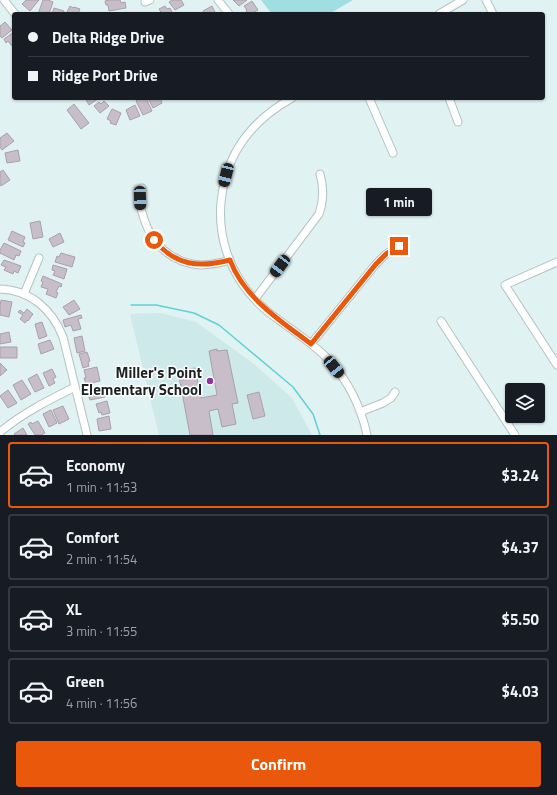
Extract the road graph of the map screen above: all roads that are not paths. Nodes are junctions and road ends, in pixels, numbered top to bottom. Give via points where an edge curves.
1 (4, 0) edge
2 (218, 0) edge
3 (463, 0) edge
4 (486, 0) edge
5 (13, 12) edge
6 (227, 12) edge
7 (442, 12) edge
8 (491, 12) edge
9 (289, 100) edge
10 (370, 100) edge
11 (450, 100) edge
12 (458, 122) dead end
13 (393, 154) dead end
14 (320, 174) dead end
15 (142, 188) dead end
16 (399, 246) dead end
17 (39, 258) dead end
18 (230, 260) junction
19 (557, 262) edge
20 (0, 289) edge
21 (24, 294) junction
22 (255, 299) junction
23 (441, 321) dead end
24 (311, 344) junction
25 (557, 365) edge
26 (75, 387) junction
27 (395, 392) dead end
28 (360, 412) junction
29 (0, 432) edge
30 (87, 435) edge
31 (367, 435) edge
32 (515, 435) edge

1 - 5 street
2 - 6 street
3 - 7 street
4 - 8 street
9 - 18 street via 253,128 238,148 228,170 222,189 220,216 221,230
10 - 13 street
11 - 12 street
14 - 22 street via 323,193 319,214
15 - 18 street via 141,209 147,228 163,249 192,264 212,264
16 - 24 street via 376,264
17 - 21 street
18 - 22 street via 240,280
19 - 25 street via 505,285
20 - 21 street
21 - 26 street via 43,306 56,323 63,337
22 - 24 street
23 - 32 street
24 - 28 street via 341,375
26 - 29 street via 45,402
26 - 30 street
27 - 28 street via 383,403
28 - 31 street

